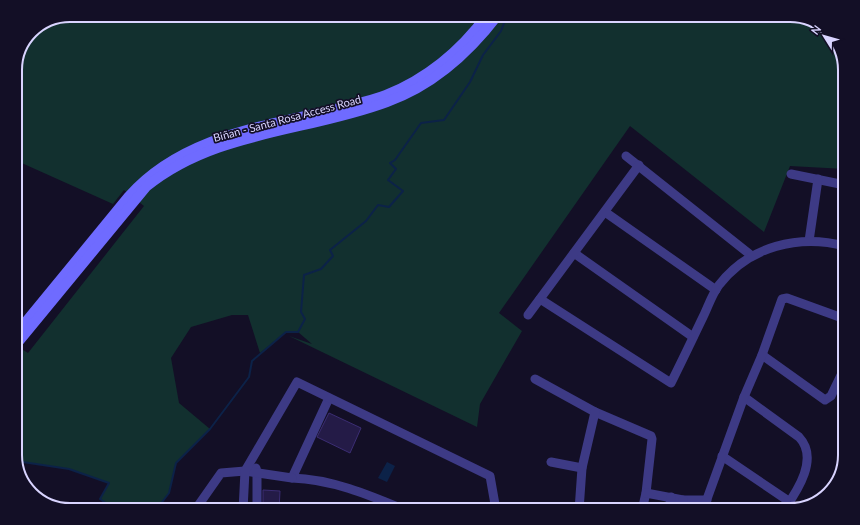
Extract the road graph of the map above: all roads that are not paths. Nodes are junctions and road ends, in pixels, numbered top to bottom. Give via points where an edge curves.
1 (481, 22) edge
2 (492, 22) edge
3 (367, 105) junction
4 (626, 156) dead end
5 (639, 165) junction
6 (791, 174) dead end
7 (818, 179) junction
8 (838, 183) edge
9 (143, 185) junction
10 (605, 212) junction
11 (809, 240) junction
12 (838, 244) edge
13 (574, 253) junction
14 (752, 256) junction
15 (716, 290) junction
16 (540, 299) junction
17 (528, 315) dead end
18 (838, 316) edge
19 (22, 327) edge
20 (22, 337) edge
21 (693, 337) junction
22 (762, 355) junction
23 (535, 379) dead end
24 (838, 381) edge
25 (744, 397) junction
26 (329, 398) junction
27 (595, 412) junction
28 (722, 456) junction
29 (252, 459) junction
30 (551, 462) dead end
31 (582, 468) junction
32 (245, 472) junction
33 (257, 472) junction
34 (292, 478) junction
35 (646, 493) junction
36 (671, 498) junction
37 (683, 500) junction
38 (707, 500) junction
39 (790, 502) joint
40 (199, 503) edge
41 (243, 503) edge
42 (257, 503) edge
43 (386, 503) edge
44 (495, 503) edge
45 (580, 503) edge
46 (644, 503) edge
47 (670, 503) edge
48 (682, 503) edge
49 (706, 503) edge

1 - 3 main road, Biñan - Santa Rosa Access Road via 463,42 420,78
2 - 3 main road, Biñan - Santa Rosa Access Road via 475,43 448,68 389,102
3 - 9 main road, Biñan - Santa Rosa Access Road via 212,141 162,166
4 - 5 street
5 - 10 street
5 - 14 street
6 - 7 street
7 - 8 street
7 - 11 street
9 - 19 main road, Biñan - Santa Rosa Access Road
9 - 20 main road, Biñan - Santa Rosa Access Road
10 - 13 street
10 - 15 street
11 - 12 street
11 - 14 street via 792,241
13 - 16 street
13 - 21 street
14 - 15 street via 734,268
15 - 21 street
16 - 17 street
16 - 21 street via 671,383
18 - 22 street via 787,298 782,299
22 - 24 street via 825,400 831,396
22 - 25 street
23 - 27 street
25 - 28 street
25 - 39 street via 805,443 808,462
26 - 29 street via 297,382
26 - 34 street
26 - 44 street via 490,476
27 - 31 street
27 - 35 street via 651,436
28 - 38 street
28 - 39 street
29 - 32 street
29 - 33 street
30 - 31 street
31 - 45 street
32 - 33 street
32 - 40 street via 221,473
32 - 41 street
33 - 34 street
33 - 42 street
34 - 43 street via 310,478 341,486
35 - 36 street
35 - 46 street
36 - 37 street
36 - 47 street
37 - 38 street
37 - 48 street
38 - 49 street

